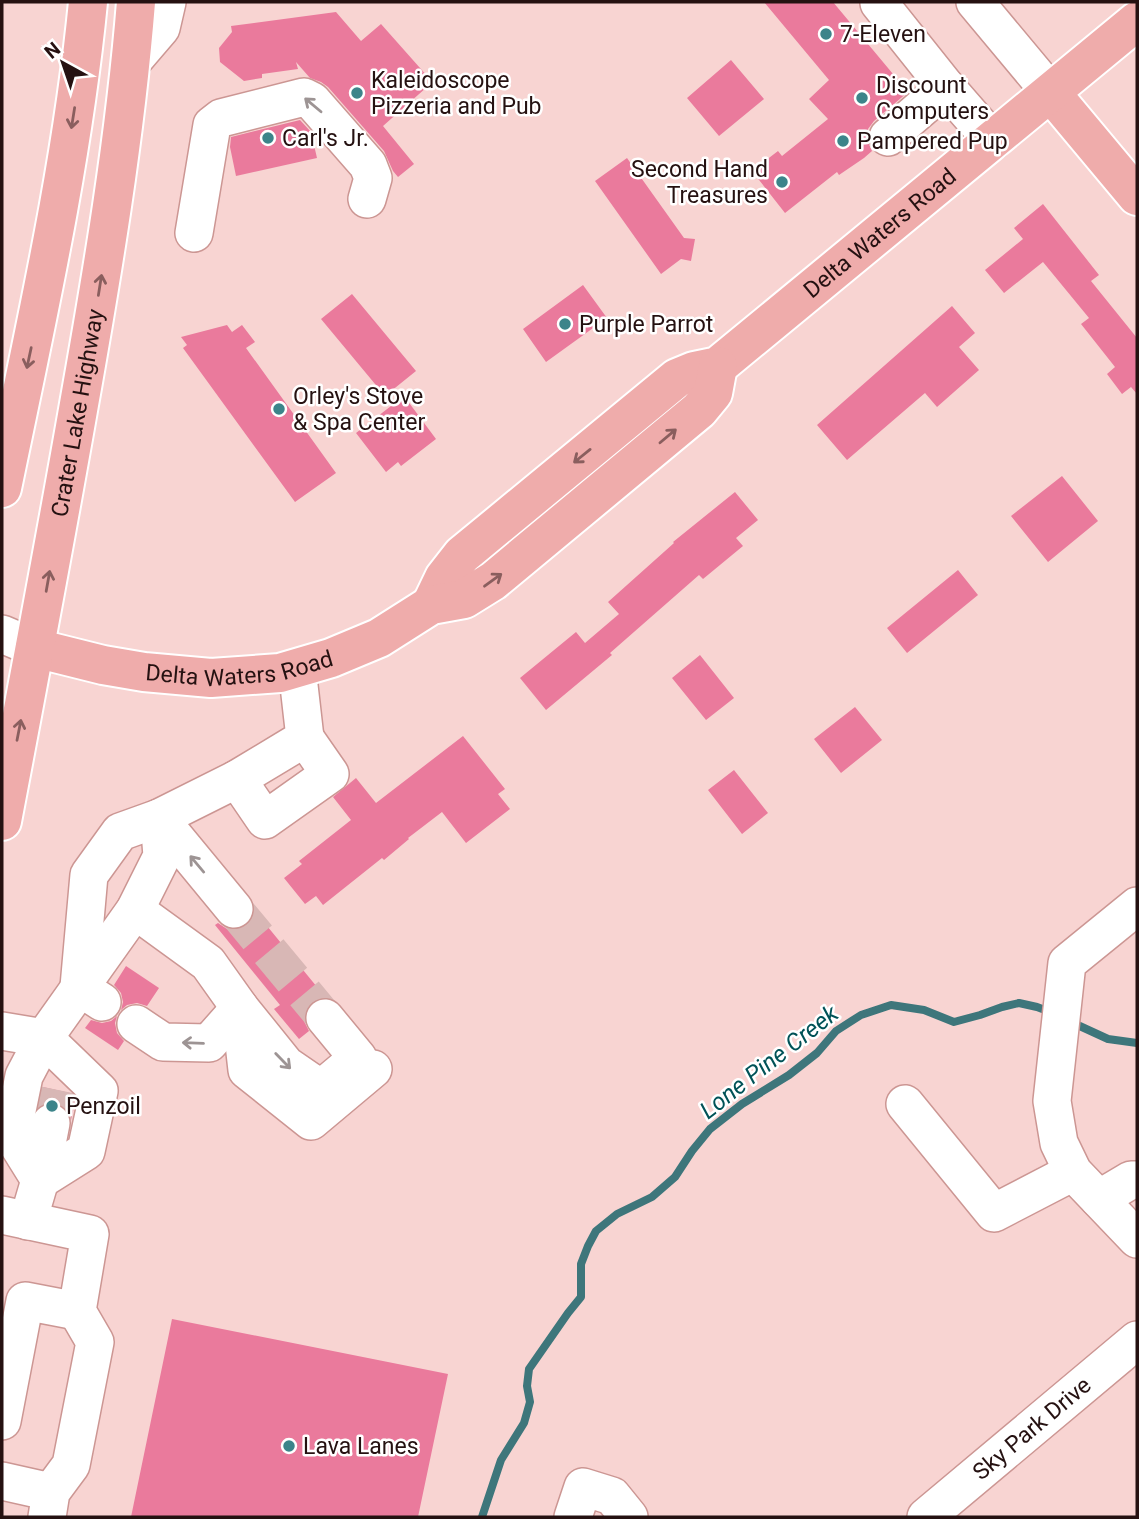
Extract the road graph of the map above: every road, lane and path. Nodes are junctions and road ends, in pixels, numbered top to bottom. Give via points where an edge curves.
1 (88, 2) edge
2 (136, 2) edge
3 (167, 2) edge
4 (879, 2) edge
5 (975, 2) edge
6 (1137, 21) edge
7 (131, 62) junction
8 (946, 87) junction
9 (1051, 93) junction
10 (888, 137) dead end
11 (993, 141) junction
12 (1137, 196) edge
13 (367, 199) dead end
14 (194, 233) dead end
15 (2, 488) edge
16 (13, 643) edge
17 (298, 667) junction
18 (305, 738) junction
19 (237, 779) junction
20 (159, 818) junction
21 (2, 821) edge
22 (1137, 906) edge
23 (234, 909) tunnel mouth
24 (135, 910) junction
25 (91, 995) junction
26 (240, 1008) junction
27 (325, 1018) tunnel mouth
28 (136, 1024) dead end
29 (2, 1031) edge
30 (44, 1038) junction
31 (373, 1069) dead end
32 (905, 1104) dead end
33 (1073, 1172) junction
34 (40, 1180) junction
35 (1137, 1180) edge
36 (1099, 1199) junction
37 (15, 1218) edge
38 (1137, 1239) edge
39 (77, 1311) junction
40 (1137, 1340) edge
41 (2, 1420) edge
42 (2, 1481) edge
43 (49, 1505) edge
44 (573, 1517) edge
45 (629, 1517) edge
46 (926, 1517) edge

1 -> 15 main road via 65,174
2 - 7 main road, Crater Lake Highway
3 - 7 street via 162,28
4 - 8 street
5 - 9 street
6 - 9 main road, Delta Waters Road
16 -> 7 main road, Crater Lake Highway via 86,368
8 - 10 street
8 - 11 street
9 - 11 main road, Delta Waters Road
9 - 12 main road
11 - 17 main road, Delta Waters Road via 719,366 713,393 699,410 493,581 464,599 430,605 379,638
13 -> 14 street via 373,178 368,165 304,97 221,118 212,125
16 - 17 main road, Delta Waters Road via 103,665 212,678 280,673
21 -> 16 main road, Crater Lake Highway
17 - 18 street
18 - 19 street
18 - 19 street via 330,774 265,820
19 - 20 street
23 -> 20 street
20 - 24 street via 162,856
20 - 25 street via 120,832 89,874
22 - 33 street via 1067,963 1052,1101 1059,1143
24 - 25 street
24 - 26 street via 208,963
25 - 30 street
26 -> 27 street via 286,1065 321,1089 358,1058
26 -> 28 street via 209,1043 163,1042
26 - 31 street via 247,1070 311,1121
29 - 30 street
30 - 34 street via 55,1106
30 - 34 street via 24,1076 12,1135
30 - 34 street via 99,1091 86,1151
32 - 33 street via 994,1213
33 - 36 street
34 - 37 street
35 - 36 street
36 - 38 street
37 - 39 street via 90,1234
39 - 41 street via 25,1301
39 - 43 street via 95,1342 71,1465
40 - 46 street, Sky Park Drive
42 - 43 street
44 - 45 street via 583,1488 612,1496

